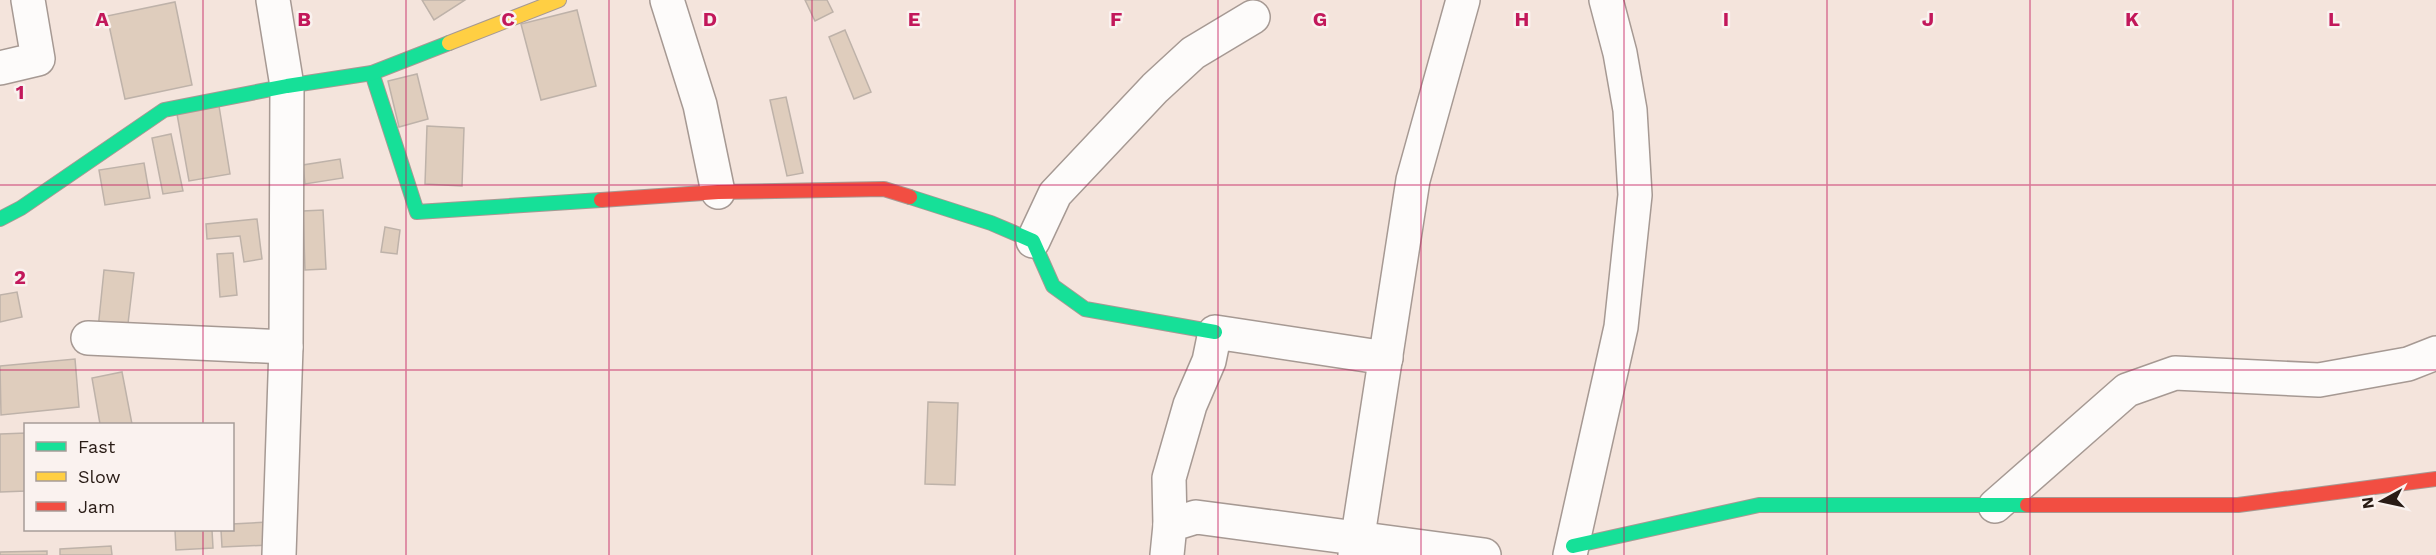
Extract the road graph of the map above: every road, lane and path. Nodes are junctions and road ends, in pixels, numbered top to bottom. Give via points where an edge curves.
1 (28, 0) edge
2 (273, 0) edge
3 (559, 0) edge
4 (667, 0) edge
5 (1462, 0) edge
6 (1606, 0) edge
7 (1253, 17) dead end
8 (0, 68) edge
9 (372, 74) junction
10 (287, 86) junction
11 (718, 192) junction
12 (0, 219) edge
13 (1033, 240) junction
14 (1215, 332) junction
15 (88, 338) dead end
16 (286, 346) junction
17 (2436, 353) edge
18 (1386, 358) junction
19 (2436, 478) edge
20 (1995, 506) junction
21 (1168, 540) edge
22 (1357, 546) edge
23 (1572, 550) edge
24 (279, 555) edge
25 (1484, 555) edge

1 - 8 street via 38,59
2 - 10 street
3 - 9 street
4 - 11 street via 700,105
5 - 18 street via 1413,180
6 - 23 street via 1630,110 1635,195 1622,327
7 - 13 street via 1193,53 1155,88 1055,194
9 - 10 street
9 - 11 street via 417,212
10 - 12 street via 164,110
10 - 16 street
11 - 13 street via 884,189
13 - 14 street via 1053,286 1085,309
14 - 18 street
14 - 21 street via 1169,478
15 - 16 street
16 - 24 street
17 - 20 street via 2408,364 2319,380 2175,373 2127,390
18 - 22 street
19 - 20 street via 2238,505
20 - 23 street via 1759,505
21 - 22 street via 1196,517
22 - 25 street

